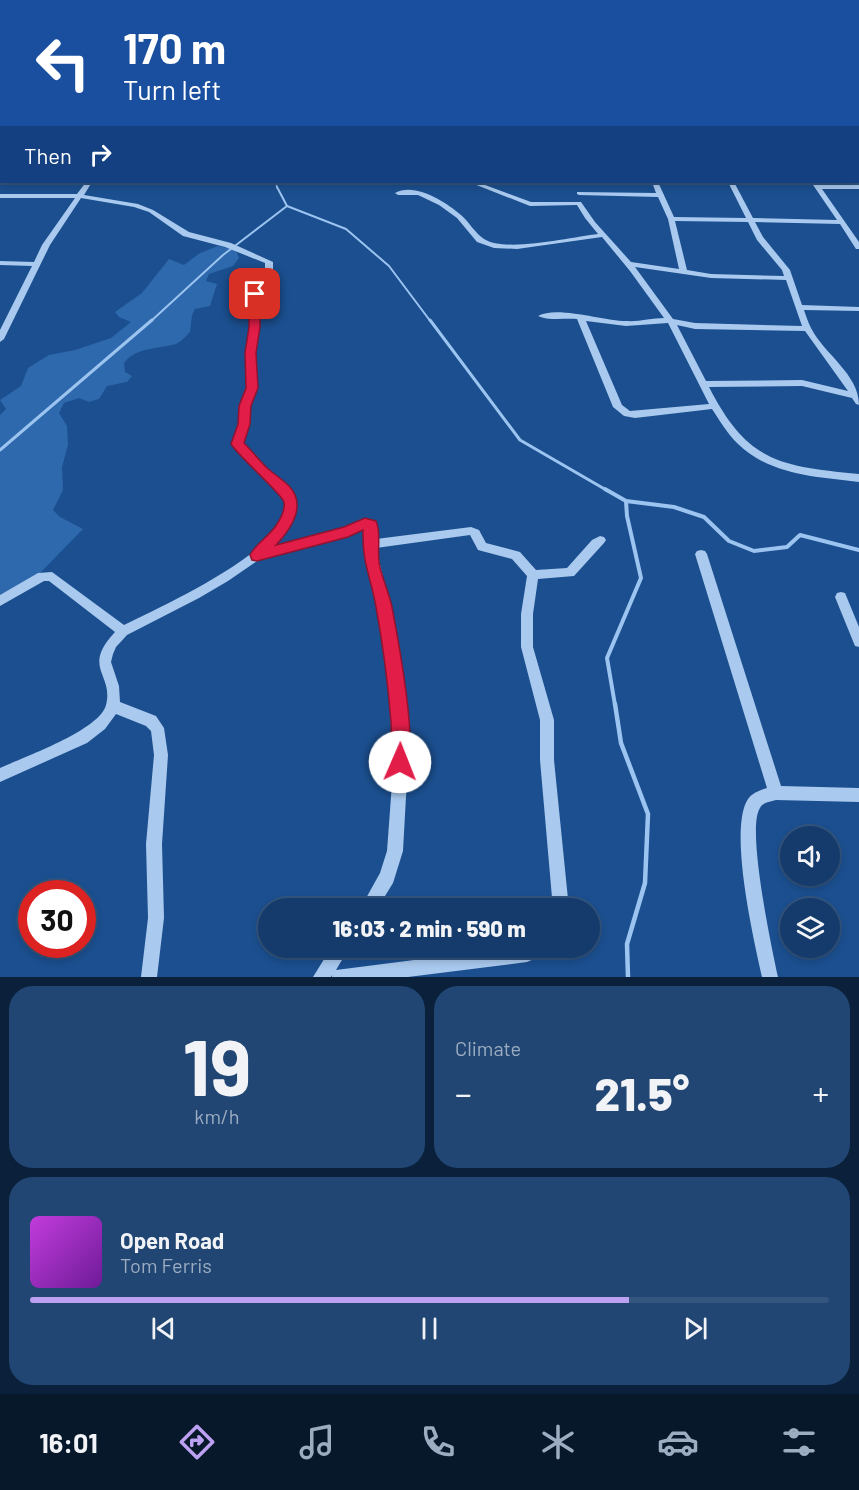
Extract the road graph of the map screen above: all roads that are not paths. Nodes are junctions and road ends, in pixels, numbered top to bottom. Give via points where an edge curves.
1 (88, 183) edge
2 (475, 183) edge
3 (488, 183) edge
4 (577, 183) edge
5 (656, 183) edge
6 (732, 183) edge
7 (816, 184) edge
8 (481, 185) junction
9 (859, 187) edge
10 (398, 193) dead end
11 (579, 193) junction
12 (661, 195) junction
13 (0, 196) edge
14 (79, 196) junction
15 (579, 203) junction
16 (671, 219) junction
17 (751, 221) junction
18 (842, 222) junction
19 (604, 235) junction
20 (859, 247) edge
21 (0, 263) edge
22 (36, 264) junction
23 (630, 264) junction
24 (684, 273) junction
25 (789, 278) junction
26 (800, 307) junction
27 (859, 309) edge
28 (542, 316) dead end
29 (580, 318) junction
30 (670, 321) junction
31 (807, 329) junction
32 (0, 339) edge
33 (704, 384) junction
34 (857, 399) edge
35 (715, 406) junction
36 (859, 478) edge
37 (600, 540) dead end
38 (370, 544) junction
39 (701, 554) dead end
40 (257, 555) junction
41 (533, 575) junction
42 (841, 597) dead end
43 (0, 601) edge
44 (123, 631) junction
45 (859, 642) edge
46 (113, 706) junction
47 (0, 775) edge
48 (776, 793) junction
49 (859, 795) edge
50 (375, 898) edge
51 (560, 898) edge
52 (334, 958) edge
53 (494, 958) edge
54 (149, 977) edge
55 (321, 977) edge
56 (340, 977) edge
57 (770, 977) edge

1 - 14 street
2 - 8 street
3 - 8 street
4 - 11 street
5 - 12 street
6 - 17 street
7 - 9 street
7 - 18 street
8 - 15 street via 530,204
10 - 19 street via 417,193 441,204 480,240 494,246 517,247
11 - 12 street
11 - 15 street
12 - 16 street
13 - 14 street
14 - 22 street
14 - 40 street via 151,211 186,234 228,245 269,262 269,270 255,294 250,353 252,388 237,444 291,501 282,528
15 - 19 street via 586,218
16 - 17 street
16 - 24 street
17 - 18 street
17 - 25 street
18 - 20 street
19 - 23 street
21 - 22 street
22 - 32 street
23 - 24 street
23 - 30 street
24 - 25 street
25 - 26 street
26 - 27 street
26 - 31 street
28 - 29 street
29 - 30 street via 626,324
29 - 35 street via 623,412 635,415
30 - 31 street via 694,326
30 - 33 street
31 - 34 street
33 - 34 street via 802,383
33 - 35 street
35 - 36 street via 746,446 764,458 818,474
37 - 41 street via 570,573
38 - 40 street via 371,525 365,523
38 - 41 street via 471,531 482,547 516,555
38 - 50 street via 392,653 402,743 395,851 387,877
39 - 48 street
40 - 44 street via 216,583
41 - 51 street via 527,647 547,720
42 - 45 street
43 - 44 street via 42,576 52,577
44 - 46 street via 105,660
46 - 47 street via 103,721 82,738
46 - 54 street via 151,721 157,728 161,755 154,844 156,918
48 - 49 street
48 - 57 street via 764,795 751,806 747,827
52 - 55 street
53 - 56 street

